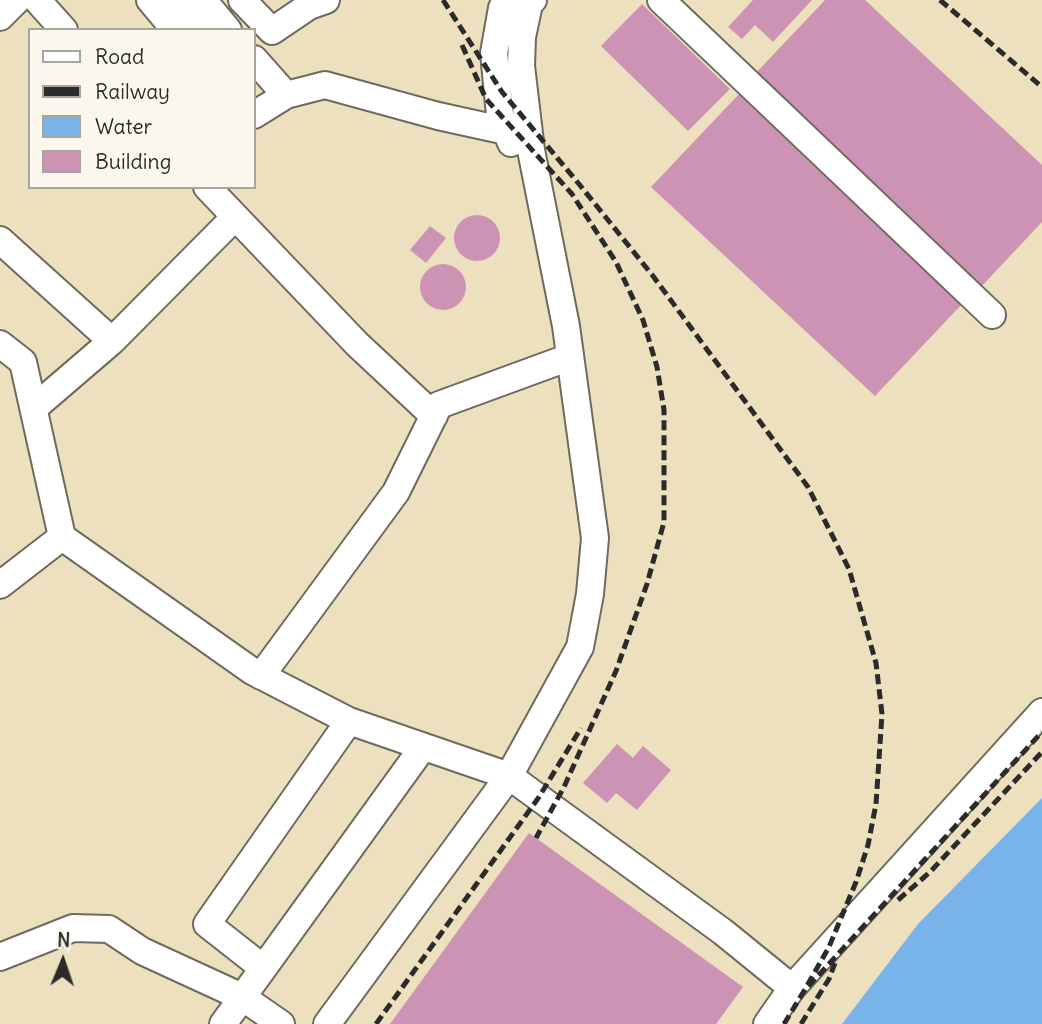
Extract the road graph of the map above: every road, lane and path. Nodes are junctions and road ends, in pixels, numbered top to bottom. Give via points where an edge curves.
1 (17, 0) edge
2 (37, 0) edge
3 (150, 0) edge
4 (178, 0) edge
5 (203, 0) edge
6 (242, 0) edge
7 (507, 0) edge
8 (533, 0) edge
9 (661, 0) edge
10 (300, 5) edge
11 (0, 17) edge
12 (62, 28) edge
13 (173, 28) edge
14 (201, 28) edge
15 (226, 28) edge
16 (256, 67) edge
17 (265, 101) edge
18 (517, 133) junction
19 (209, 189) edge
20 (234, 218) junction
21 (0, 240) edge
22 (992, 315) dead end
23 (112, 341) junction
24 (0, 344) edge
25 (570, 357) junction
26 (34, 408) junction
27 (434, 416) junction
28 (62, 537) junction
29 (0, 585) edge
30 (261, 676) junction
31 (1042, 712) edge
32 (349, 721) junction
33 (424, 747) junction
34 (509, 776) junction
35 (0, 957) edge
36 (263, 968) junction
37 (792, 988) junction
38 (242, 997) junction
39 (223, 1024) edge
40 (281, 1024) edge
41 (327, 1024) edge
42 (767, 1024) edge

1 - 11 lane
2 - 12 lane
3 - 13 lane
4 - 14 lane
5 - 15 lane
6 - 10 lane via 272,31
7 - 18 lane via 494,53 500,115
8 - 18 lane via 522,37
9 - 22 lane
16 - 17 lane
17 - 18 lane via 325,85
18 - 25 lane via 543,211
19 - 20 lane
20 - 23 lane
20 - 27 lane
21 - 23 lane
23 - 26 lane
24 - 26 lane via 23,362
25 - 27 lane via 439,405
25 - 34 lane via 595,538 590,594 580,647
26 - 28 lane
27 - 30 lane via 396,492
28 - 29 lane
28 - 30 lane
30 - 32 lane
31 - 37 lane
32 - 33 lane
32 - 36 lane via 207,924
33 - 34 lane
33 - 36 lane
34 - 37 lane
34 - 41 lane
35 - 38 lane via 73,928 109,929 142,951
36 - 38 lane
37 - 42 lane
38 - 39 lane
38 - 40 lane

